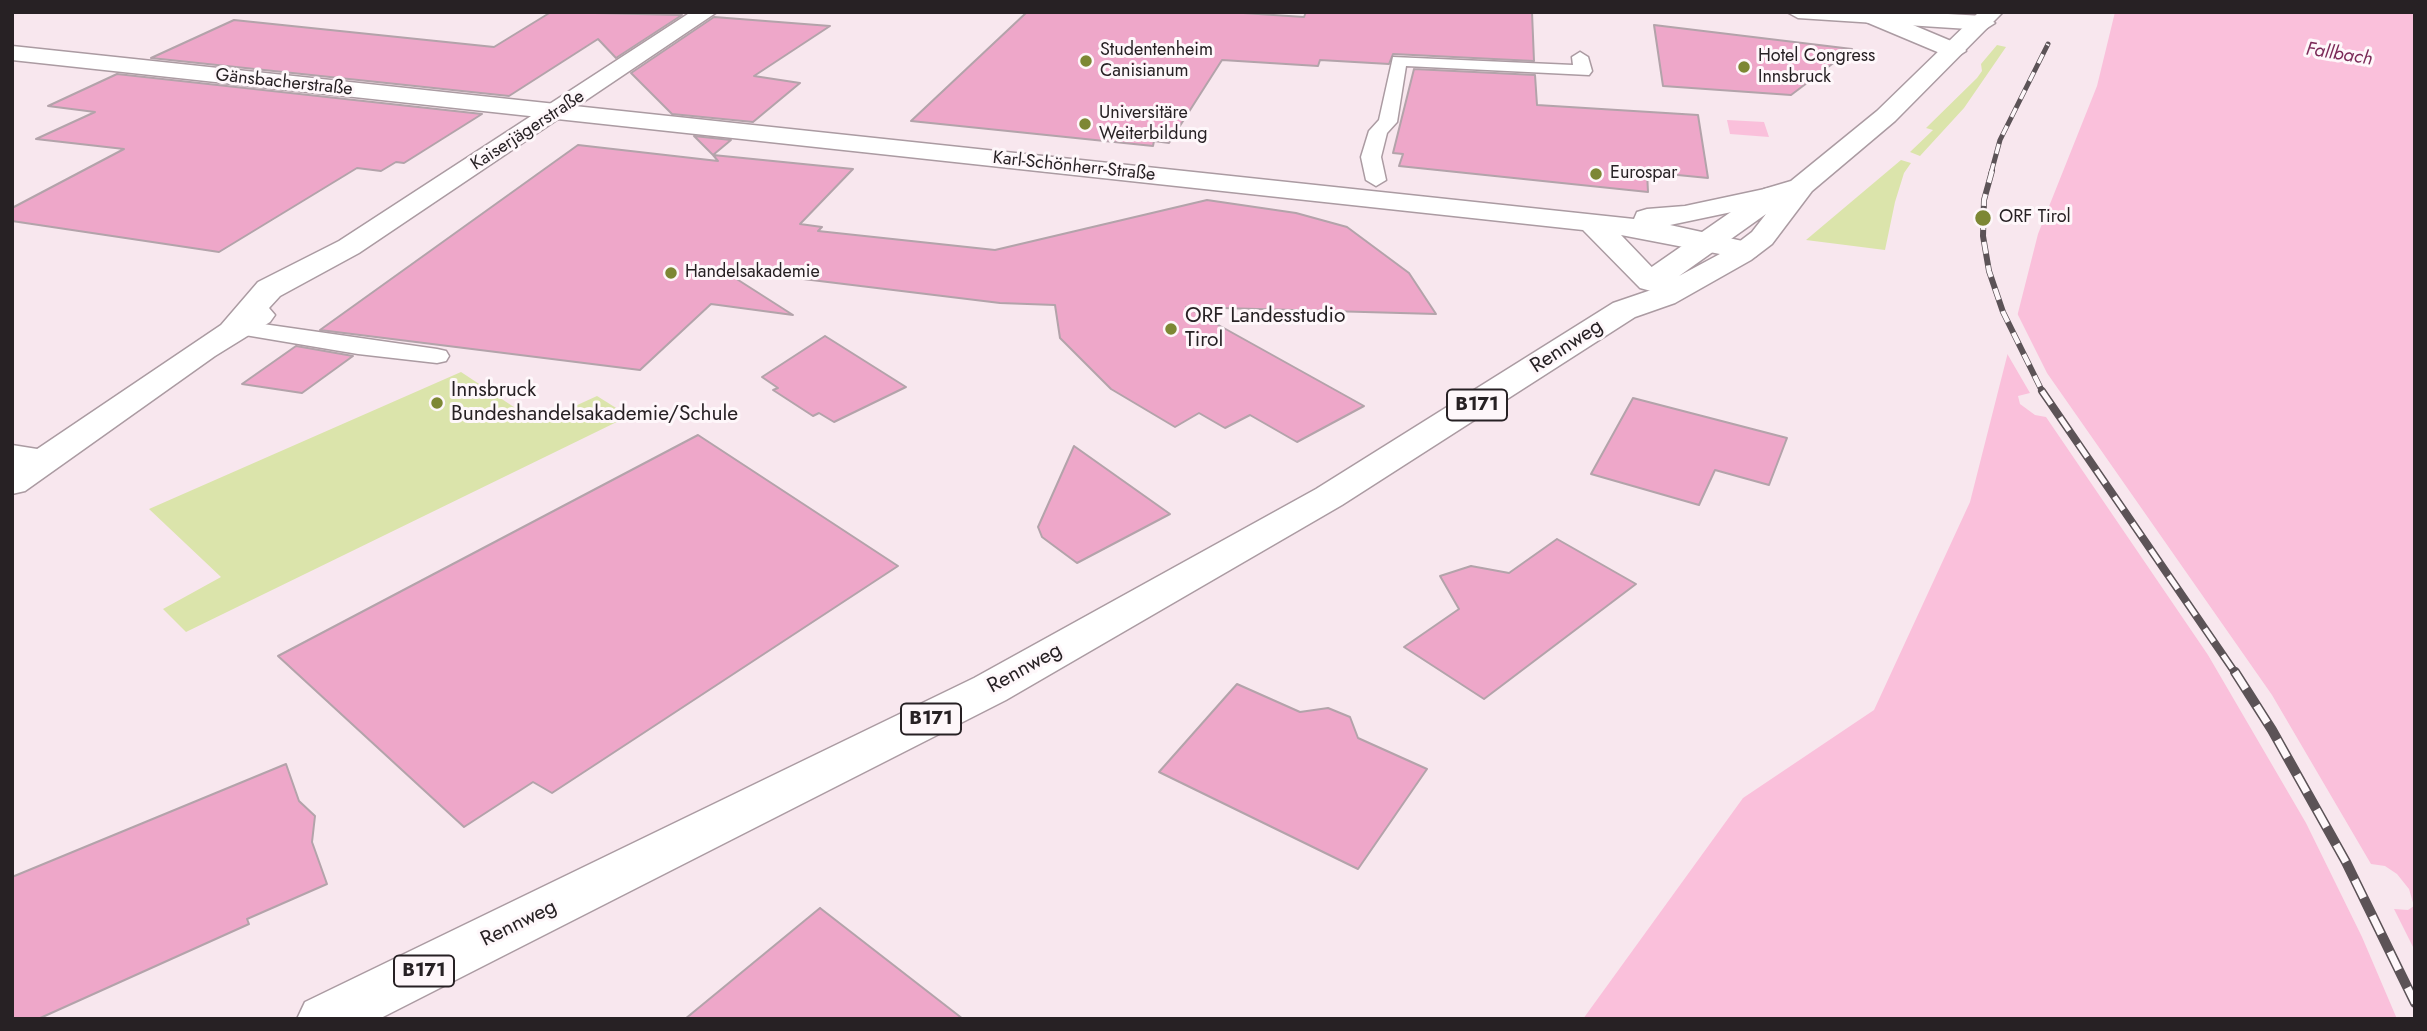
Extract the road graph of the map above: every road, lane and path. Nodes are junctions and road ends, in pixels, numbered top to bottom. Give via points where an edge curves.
1 (706, 12) edge
2 (1798, 12) edge
3 (1874, 17) junction
4 (1988, 18) edge
5 (1955, 51) junction
6 (12, 52) edge
7 (1580, 57) dead end
8 (556, 113) junction
9 (1802, 185) junction
10 (1373, 190) junction
11 (1774, 195) junction
12 (1592, 222) junction
13 (1707, 242) junction
14 (1746, 250) junction
15 (1651, 282) junction
16 (1624, 310) junction
17 (235, 327) junction
18 (437, 356) dead end
19 (28, 458) edge
20 (12, 483) edge
21 (325, 1019) edge

1 - 8 street, Kaiserjägerstraße
2 - 3 street
3 - 4 street
3 - 5 street
4 - 5 street, Rennweg / B171
5 - 9 street, Rennweg / B171
6 - 8 street, Gänsbacherstraße
7 - 10 lane via 1584,71 1399,61 1388,122 1393,132 1389,158
8 - 10 street, Karl-Schönherr-Straße
8 - 17 street, Kaiserjägerstraße via 349,247 296,296
9 - 11 street, Rennweg / B171
9 - 14 street, Rennweg / B171 via 1773,225
10 - 12 street, Karl-Schönherr-Straße
11 - 12 street, Karl-Schönherr-Straße via 1685,215
11 - 13 street, Rennweg / B171
12 - 13 street, Karl-Schönherr-Straße
12 - 15 street
13 - 14 street, Karl-Schönherr-Straße
13 - 15 street, Rennweg / B171
14 - 16 street, Rennweg / B171 via 1664,296
15 - 16 street, Rennweg / B171
16 - 21 street, Rennweg / B171 via 1329,497 990,689
17 - 18 lane
17 - 19 street, Kaiserjägerstraße
19 - 20 street, Kaiserjägerstraße

